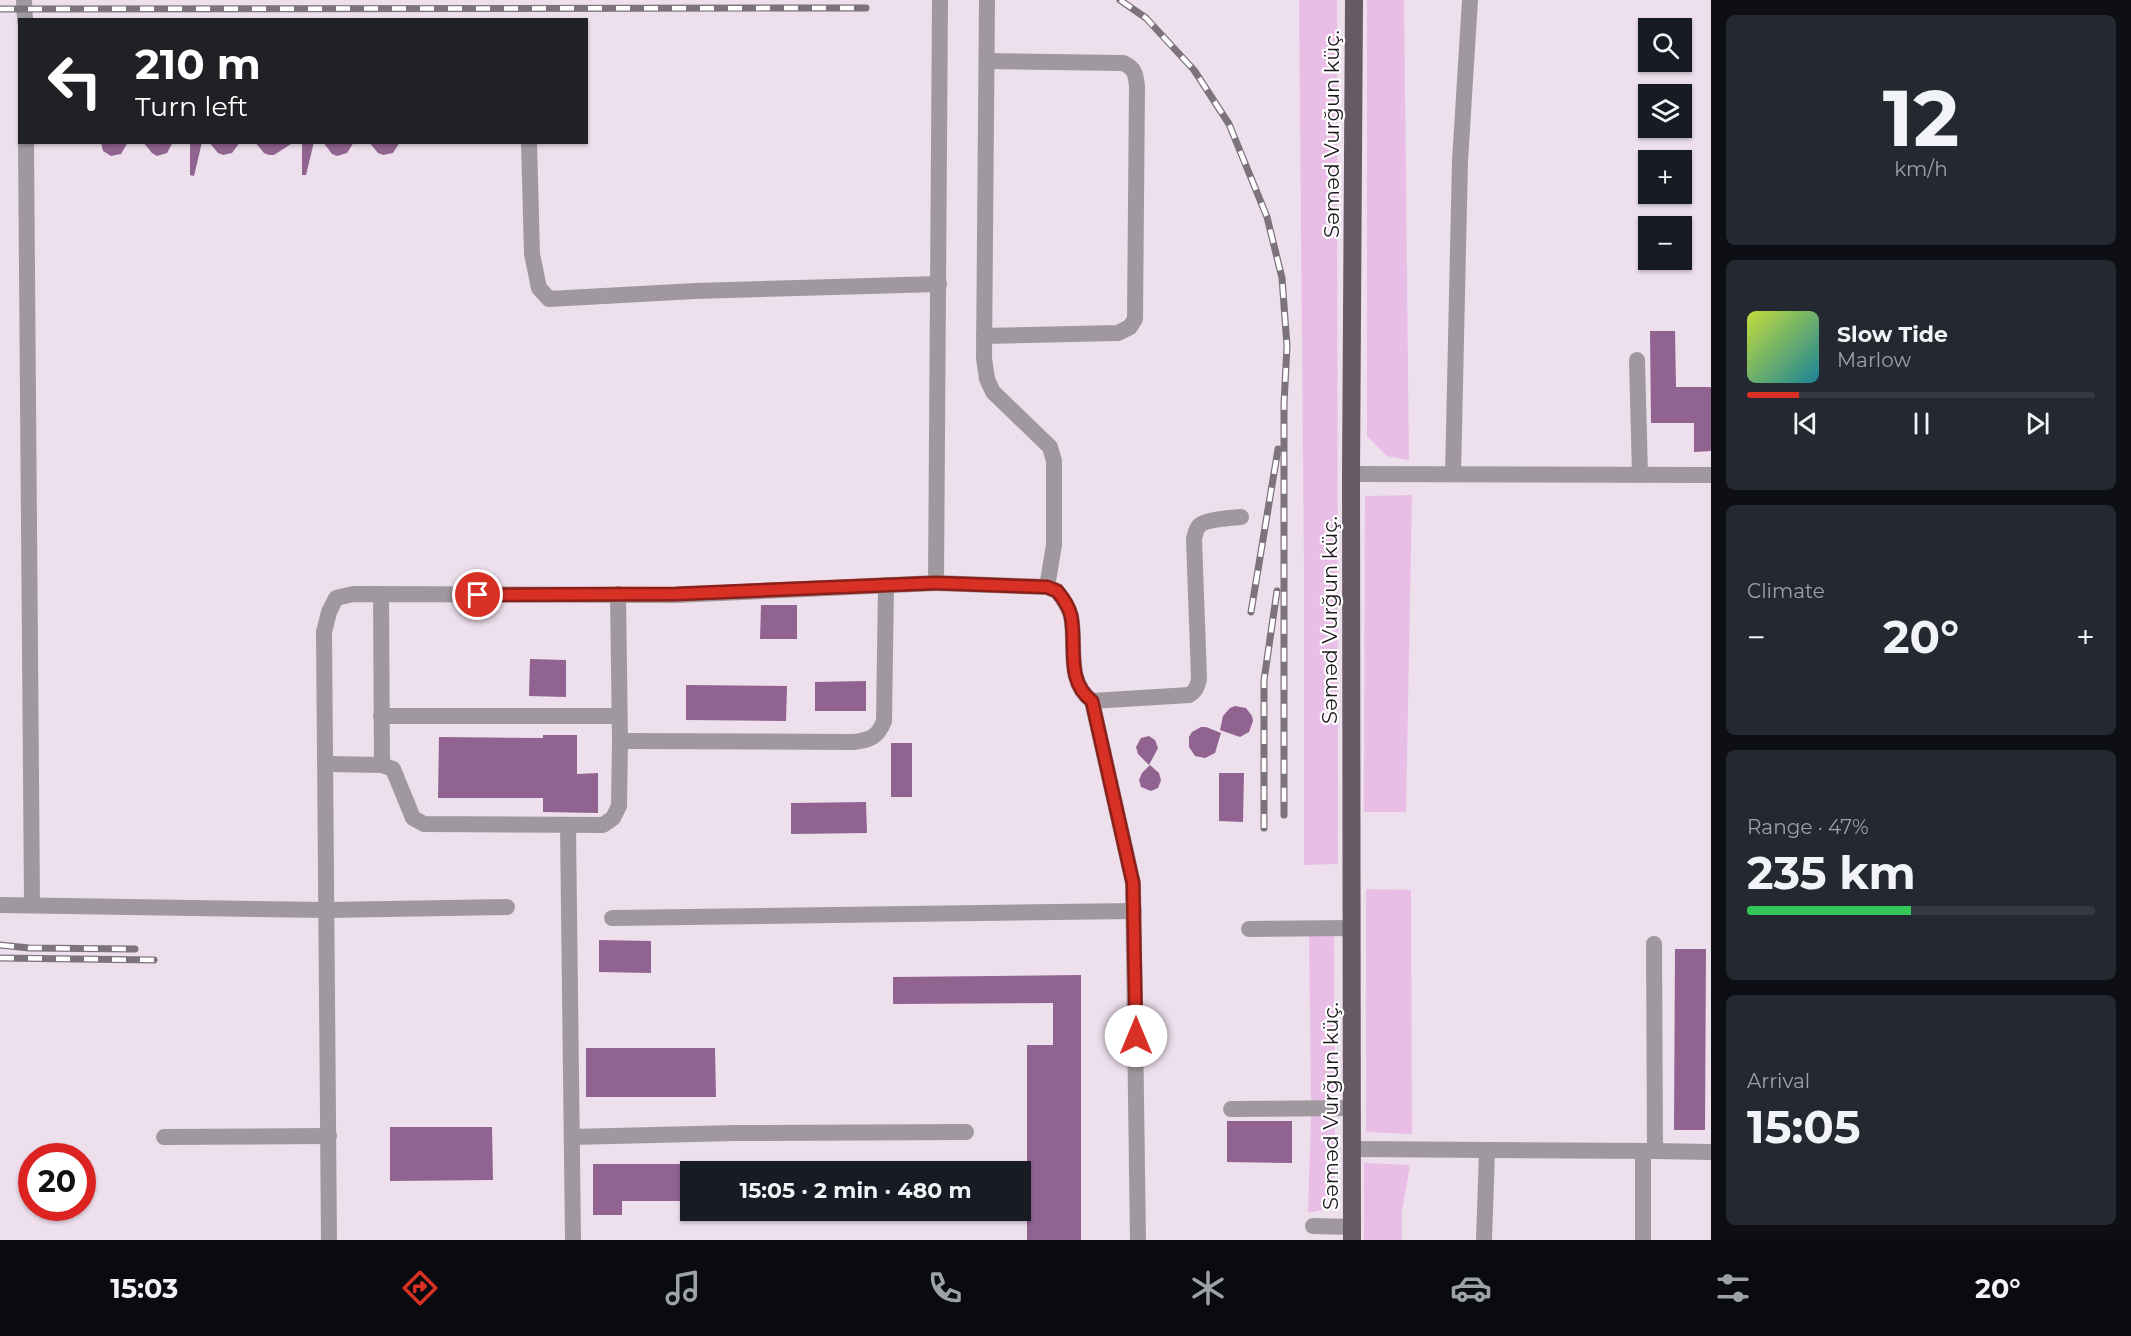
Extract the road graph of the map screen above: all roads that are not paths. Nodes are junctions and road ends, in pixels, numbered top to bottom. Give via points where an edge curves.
1 (24, 0) edge
2 (940, 0) edge
3 (987, 0) edge
4 (1354, 0) edge
5 (1470, 0) edge
6 (25, 18) edge
7 (987, 61) junction
8 (26, 144) edge
9 (529, 144) edge
10 (939, 284) junction
11 (984, 336) junction
12 (1637, 360) dead end
13 (1351, 474) junction
14 (1453, 474) junction
15 (1640, 475) junction
16 (1711, 475) edge
17 (1241, 517) dead end
18 (936, 583) junction
19 (886, 585) junction
20 (1047, 587) junction
21 (381, 594) junction
22 (618, 594) junction
23 (1092, 701) junction
24 (619, 716) junction
25 (381, 717) junction
26 (620, 741) junction
27 (326, 764) junction
28 (382, 765) junction
29 (568, 825) junction
30 (0, 905) edge
31 (32, 905) junction
32 (507, 907) dead end
33 (327, 910) junction
34 (1134, 911) junction
35 (612, 918) dead end
36 (1352, 928) junction
37 (1249, 929) dead end
38 (1654, 944) dead end
39 (1353, 1108) junction
40 (1231, 1109) dead end
41 (966, 1132) dead end
42 (329, 1136) junction
43 (164, 1137) dead end
44 (572, 1137) junction
45 (1352, 1149) junction
46 (1487, 1151) junction
47 (1649, 1151) junction
48 (1711, 1152) edge
49 (1313, 1226) dead end
50 (1352, 1233) edge
51 (329, 1240) edge
52 (573, 1240) edge
53 (1138, 1240) edge
54 (1484, 1240) edge
55 (1644, 1240) edge

1 - 6 street
2 - 10 street
3 - 7 street
4 - 13 main road, Səməd Vurğun küç.
5 - 14 street via 1460,161
7 - 11 street
7 - 11 street via 1123,63 1136,74 1135,319 1118,333
8 - 31 street
9 - 10 street via 532,254 538,288 549,299
10 - 18 street
11 - 20 street via 987,379 993,392 1050,447 1054,461 1054,545
12 - 15 street
13 - 14 street
13 - 36 main road, Səməd Vurğun küç.
14 - 15 street
15 - 16 street
17 - 23 street via 1208,521 1196,531 1198,679 1194,693
18 - 19 street
18 - 20 street
19 - 22 street
19 - 26 street via 884,721 880,733 869,740
20 - 23 street via 1057,591 1071,615 1074,672 1083,694
21 - 22 street
21 - 25 street
21 - 27 street via 336,598 328,612 324,632
22 - 24 street
23 - 34 street via 1126,845
24 - 25 street
24 - 26 street
25 - 28 street
26 - 29 street via 619,806 613,818 603,825
27 - 28 street
27 - 33 street
28 - 29 street via 393,769 413,818 424,824
29 - 44 street
30 - 31 street
31 - 33 street
32 - 33 street
33 - 42 street
34 - 35 street
34 - 53 street
36 - 37 street
36 - 39 main road, Səməd Vurğun küç.
38 - 47 street
39 - 40 street
39 - 45 main road, Səməd Vurğun küç.
41 - 44 street
42 - 43 street
42 - 51 street
44 - 52 street
45 - 46 street
45 - 50 main road, Səməd Vurğun küç.
46 - 47 street
46 - 54 street
47 - 48 street
47 - 55 street
49 - 50 street

